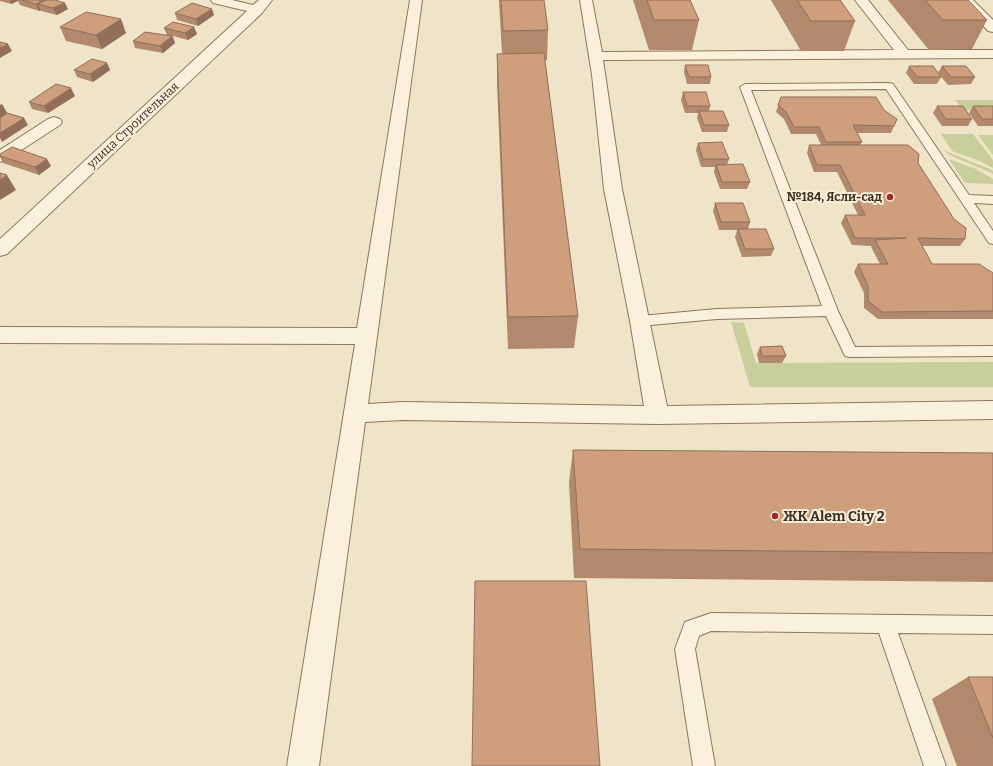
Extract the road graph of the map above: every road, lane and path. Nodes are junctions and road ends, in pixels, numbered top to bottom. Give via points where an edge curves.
1 (217, 0) edge
2 (416, 0) edge
3 (586, 0) edge
4 (861, 0) edge
5 (966, 0) edge
6 (262, 5) edge
7 (993, 28) edge
8 (904, 54) junction
9 (993, 54) edge
10 (595, 56) junction
11 (54, 122) dead end
12 (0, 157) edge
13 (966, 200) junction
14 (993, 200) edge
15 (993, 240) edge
16 (0, 250) edge
17 (831, 311) junction
18 (640, 321) junction
19 (0, 335) edge
20 (367, 336) junction
21 (993, 351) edge
22 (992, 411) edge
23 (355, 414) junction
24 (657, 415) junction
25 (885, 624) junction
26 (993, 624) edge
27 (303, 766) edge
28 (704, 766) edge
29 (935, 766) edge

1 - 6 street
2 - 20 street
3 - 10 street
4 - 8 street
5 - 7 street
6 - 16 street, улица Строительная
8 - 9 street
8 - 10 street
10 - 18 street via 613,189
11 - 12 street
13 - 14 lane
13 - 15 lane
13 - 17 lane via 889,86 745,87
17 - 18 lane via 717,314
17 - 21 lane via 850,352
18 - 24 street
19 - 20 street
20 - 23 street
22 - 24 street
23 - 24 street via 402,411
23 - 27 street
25 - 26 lane
25 - 28 lane via 711,622 692,629 685,649
25 - 29 lane

